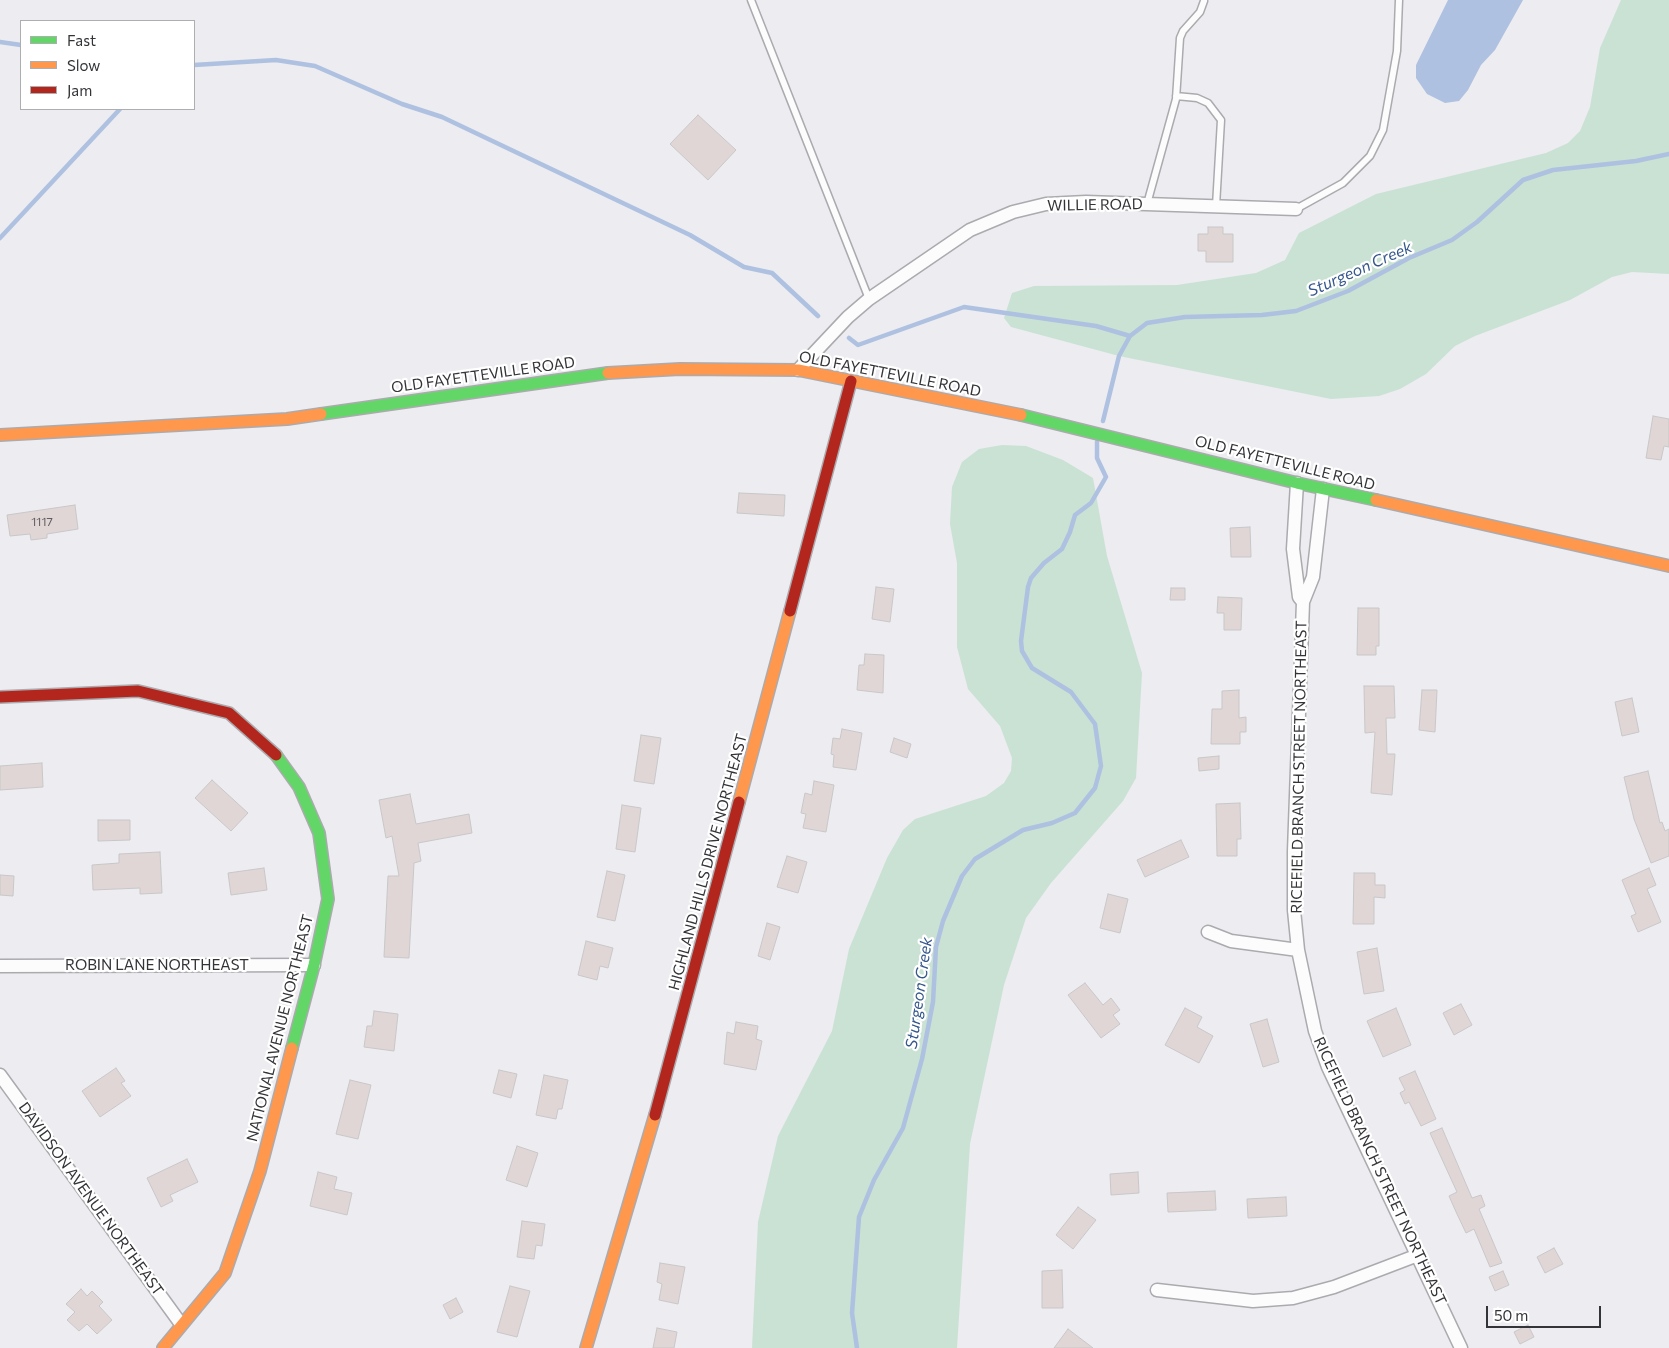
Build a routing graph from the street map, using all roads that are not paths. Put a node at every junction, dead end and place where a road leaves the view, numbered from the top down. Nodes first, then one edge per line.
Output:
1 (751, 0) edge
2 (1399, 0) edge
3 (1204, 2) dead end
4 (1176, 96) junction
5 (1147, 204) junction
6 (1216, 206) junction
7 (1296, 209) joint
8 (869, 299) junction
9 (798, 370) junction
10 (851, 381) junction
11 (0, 435) edge
12 (1297, 484) junction
13 (1323, 489) junction
14 (1669, 566) edge
15 (1302, 602) junction
16 (0, 697) edge
17 (1208, 932) dead end
18 (1298, 950) junction
19 (314, 965) junction
20 (0, 966) edge
21 (0, 1074) edge
22 (1418, 1255) junction
23 (1157, 1290) dead end
24 (181, 1324) junction
25 (163, 1348) edge
26 (586, 1348) edge
27 (1462, 1348) edge

1 - 8 lane
2 - 7 lane
3 - 4 lane
4 - 5 lane
4 - 6 lane
5 - 6 street, WILLIE ROAD
5 - 8 street, WILLIE ROAD
6 - 7 street, WILLIE ROAD
8 - 9 street, WILLIE ROAD
9 - 10 street, OLD FAYETTEVILLE ROAD
9 - 11 street, OLD FAYETTEVILLE ROAD
10 - 12 street, OLD FAYETTEVILLE ROAD
10 - 26 street, HIGHLAND HILLS DRIVE NORTHEAST
12 - 13 street, OLD FAYETTEVILLE ROAD
12 - 15 street, RICEFIELD BRANCH STREET NORTHEAST
13 - 14 street, OLD FAYETTEVILLE ROAD
13 - 15 street, RICEFIELD BRANCH STREET NORTHEAST
15 - 18 street, RICEFIELD BRANCH STREET NORTHEAST
16 - 19 street, NATIONAL AVENUE NORTHEAST
17 - 18 street
18 - 22 street, RICEFIELD BRANCH STREET NORTHEAST
19 - 20 street, ROBIN LANE NORTHEAST
19 - 24 street, NATIONAL AVENUE NORTHEAST
21 - 24 street, DAVIDSON AVENUE NORTHEAST
22 - 23 street
22 - 27 street, RICEFIELD BRANCH STREET NORTHEAST
24 - 25 street, NATIONAL AVENUE NORTHEAST

